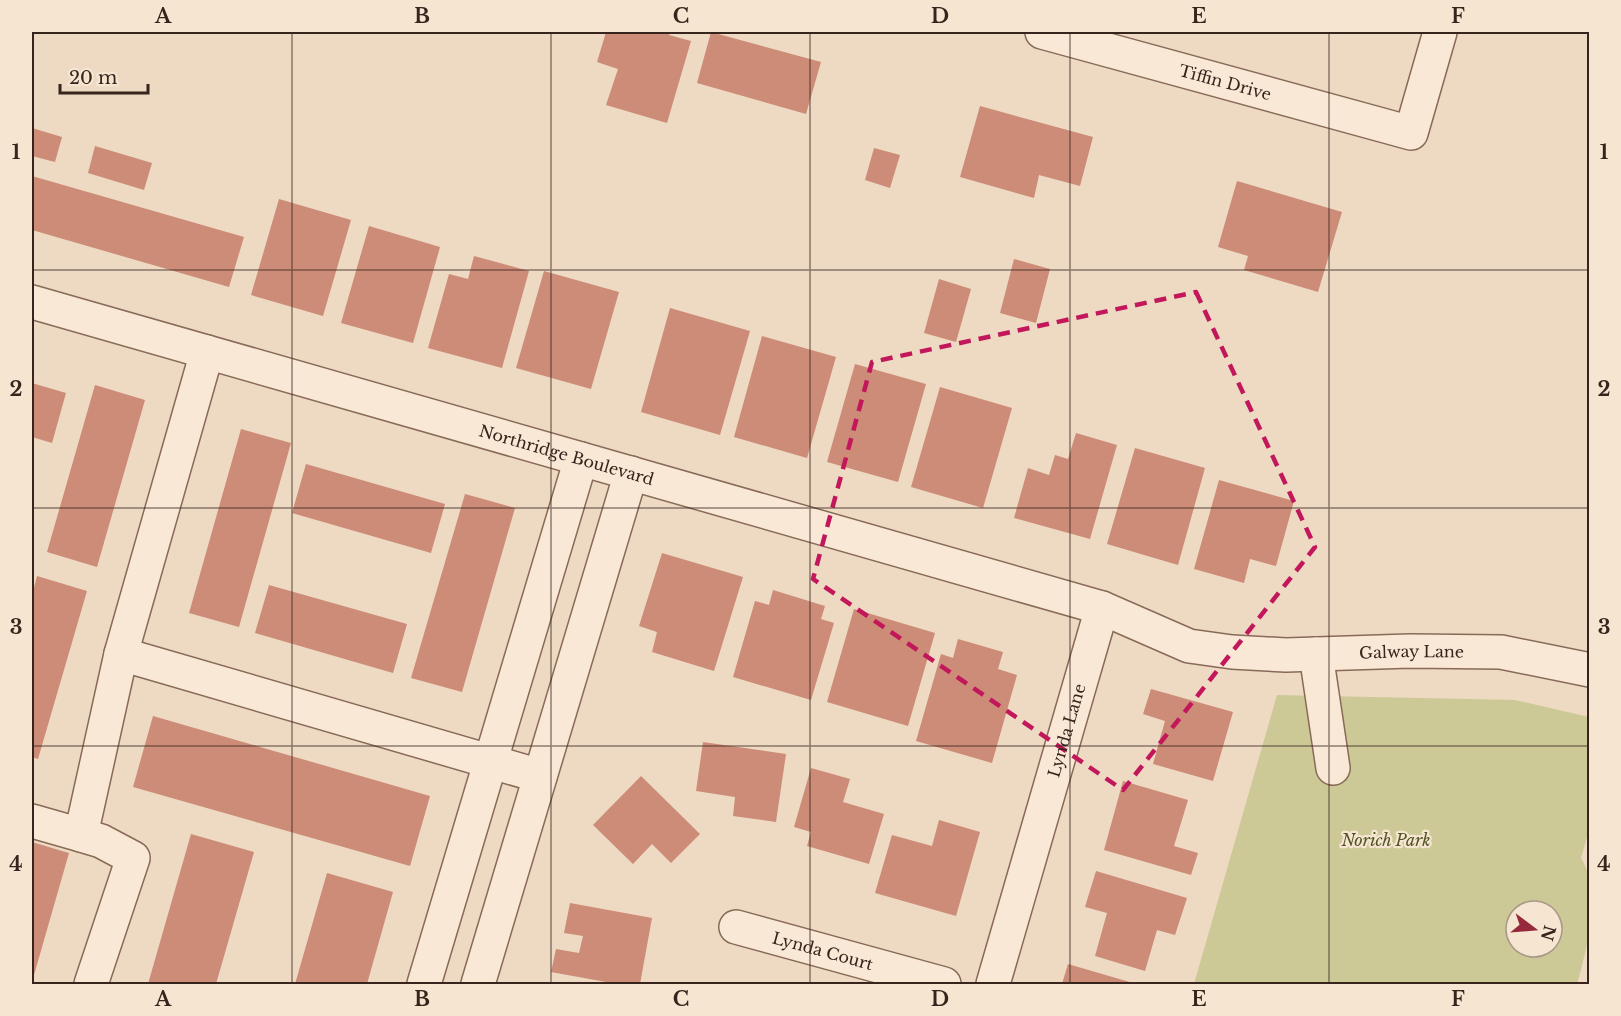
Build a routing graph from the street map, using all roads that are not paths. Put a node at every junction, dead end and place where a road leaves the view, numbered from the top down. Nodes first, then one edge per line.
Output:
1 (1042, 32) edge
2 (1440, 32) edge
3 (32, 302) edge
4 (207, 352) junction
5 (580, 459) junction
6 (631, 473) junction
7 (1102, 608) junction
8 (120, 654) junction
9 (1316, 654) junction
10 (1590, 670) edge
11 (491, 761) junction
12 (1333, 768) dead end
13 (540, 776) junction
14 (32, 821) edge
15 (81, 835) junction
16 (736, 927) dead end
17 (92, 984) edge
18 (424, 984) edge
19 (477, 984) edge
20 (944, 984) edge
21 (993, 984) edge

1 - 2 street, Tiffin Drive
3 - 4 street, Northridge Boulevard
4 - 5 street, Northridge Boulevard
4 - 8 street
5 - 6 street, Northridge Boulevard
5 - 11 street
6 - 7 street, Northridge Boulevard
6 - 13 street
7 - 9 street, Galway Lane
7 - 21 street, Lynda Lane
8 - 11 street
8 - 15 street
9 - 10 street, Galway Lane
9 - 12 street
11 - 13 street
11 - 18 street
13 - 19 street
14 - 15 street
15 - 17 street
16 - 20 street, Lynda Court

